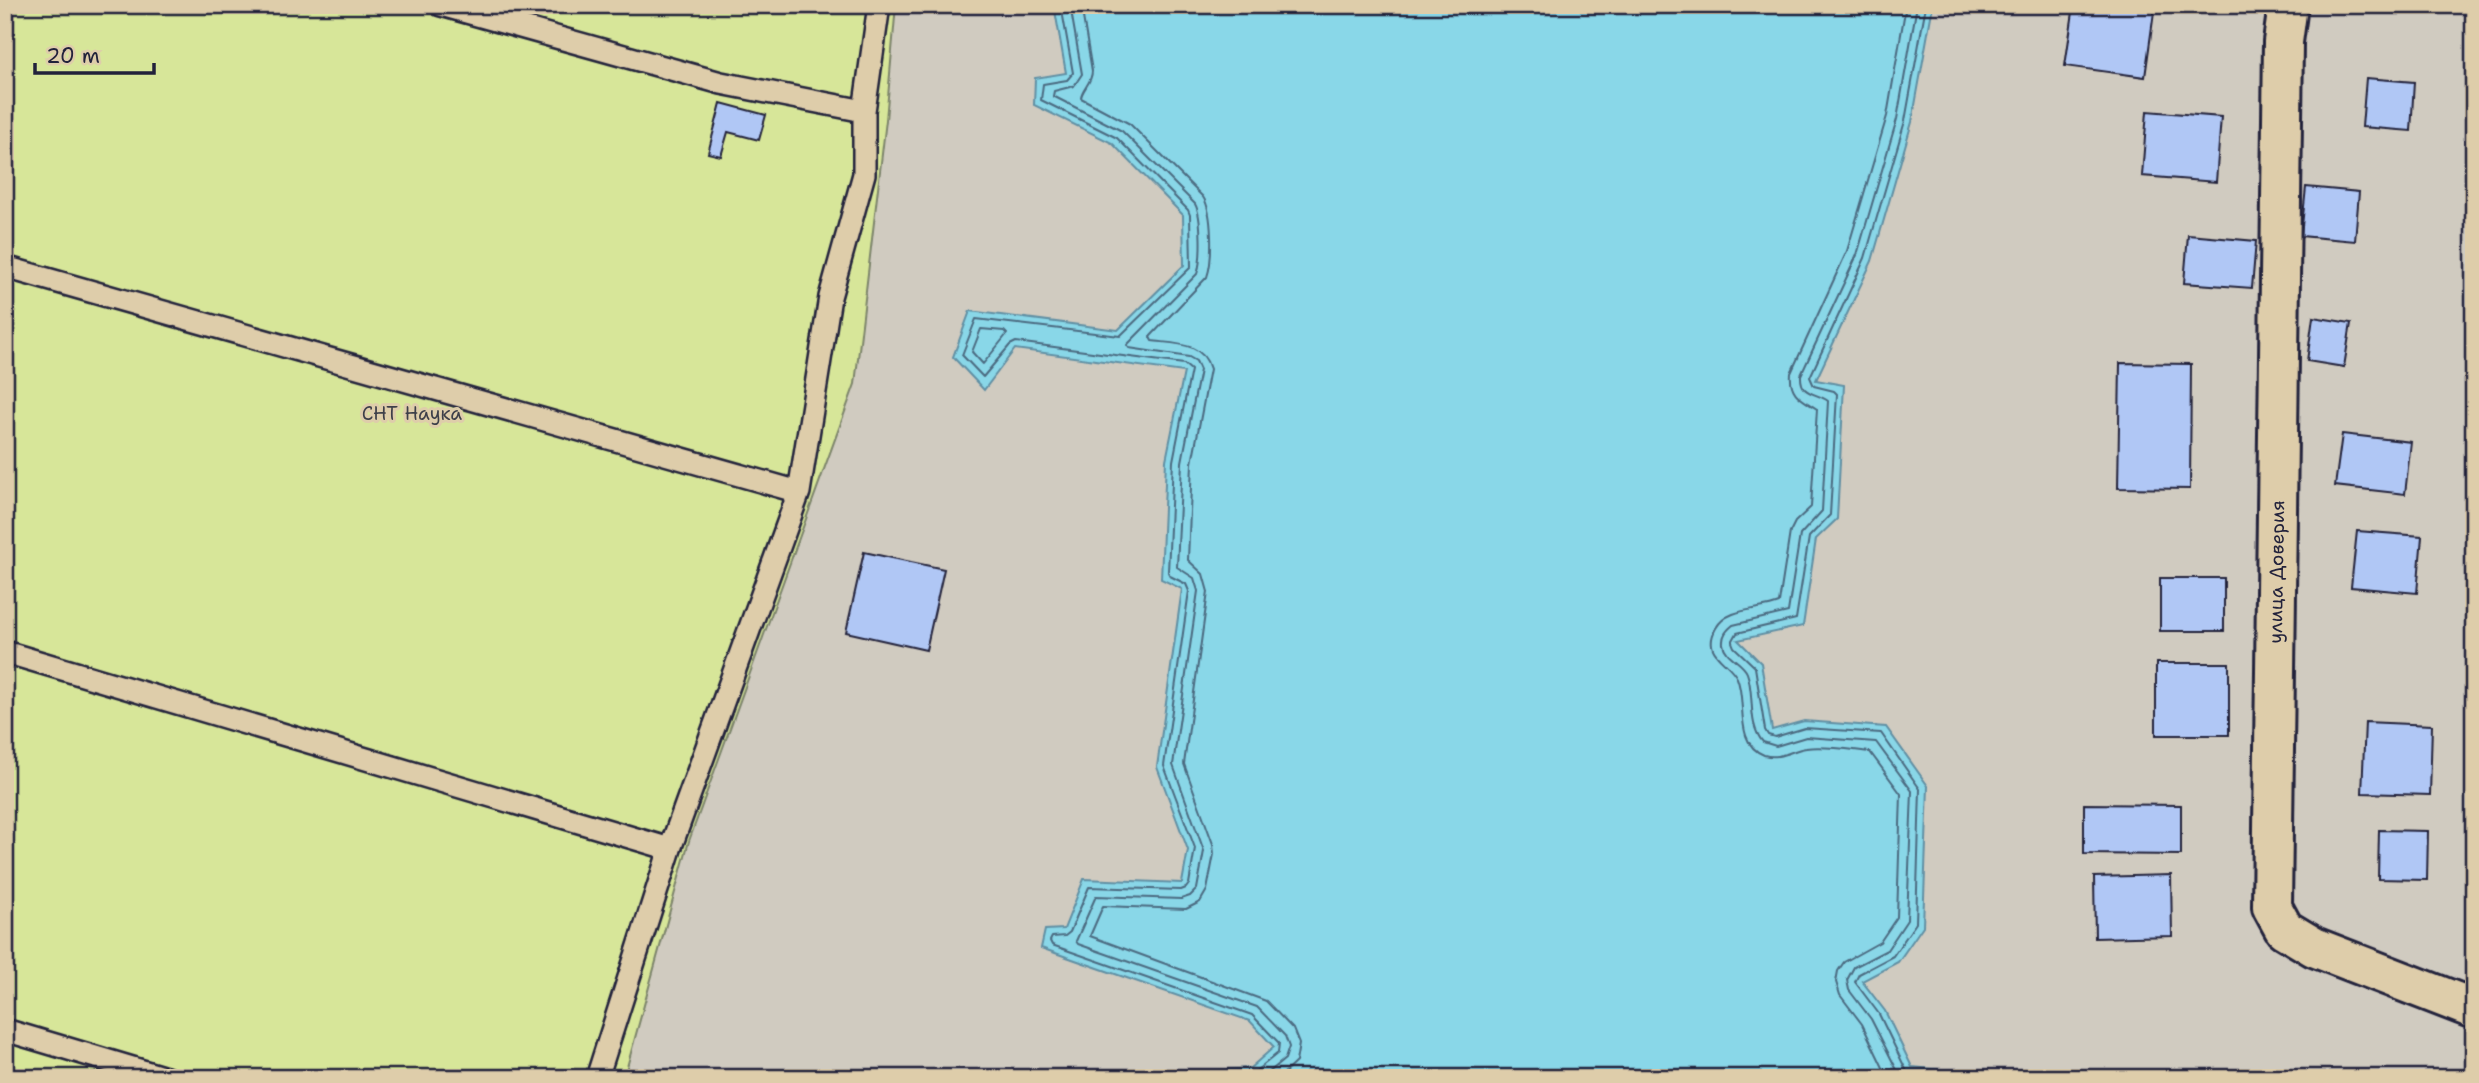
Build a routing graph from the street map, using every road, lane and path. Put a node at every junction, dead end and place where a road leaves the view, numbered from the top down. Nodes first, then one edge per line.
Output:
1 (441, 5) edge
2 (879, 5) edge
3 (2288, 5) edge
4 (864, 111) junction
5 (5, 267) edge
6 (799, 492) junction
7 (5, 652) edge
8 (670, 849) junction
9 (2474, 1009) edge
10 (5, 1030) edge
11 (166, 1078) edge
12 (597, 1078) edge

1 - 4 lane
2 - 4 lane
3 - 9 street, улица Доверия
4 - 6 lane
5 - 6 lane
6 - 8 lane
7 - 8 lane
8 - 12 lane
10 - 11 lane

